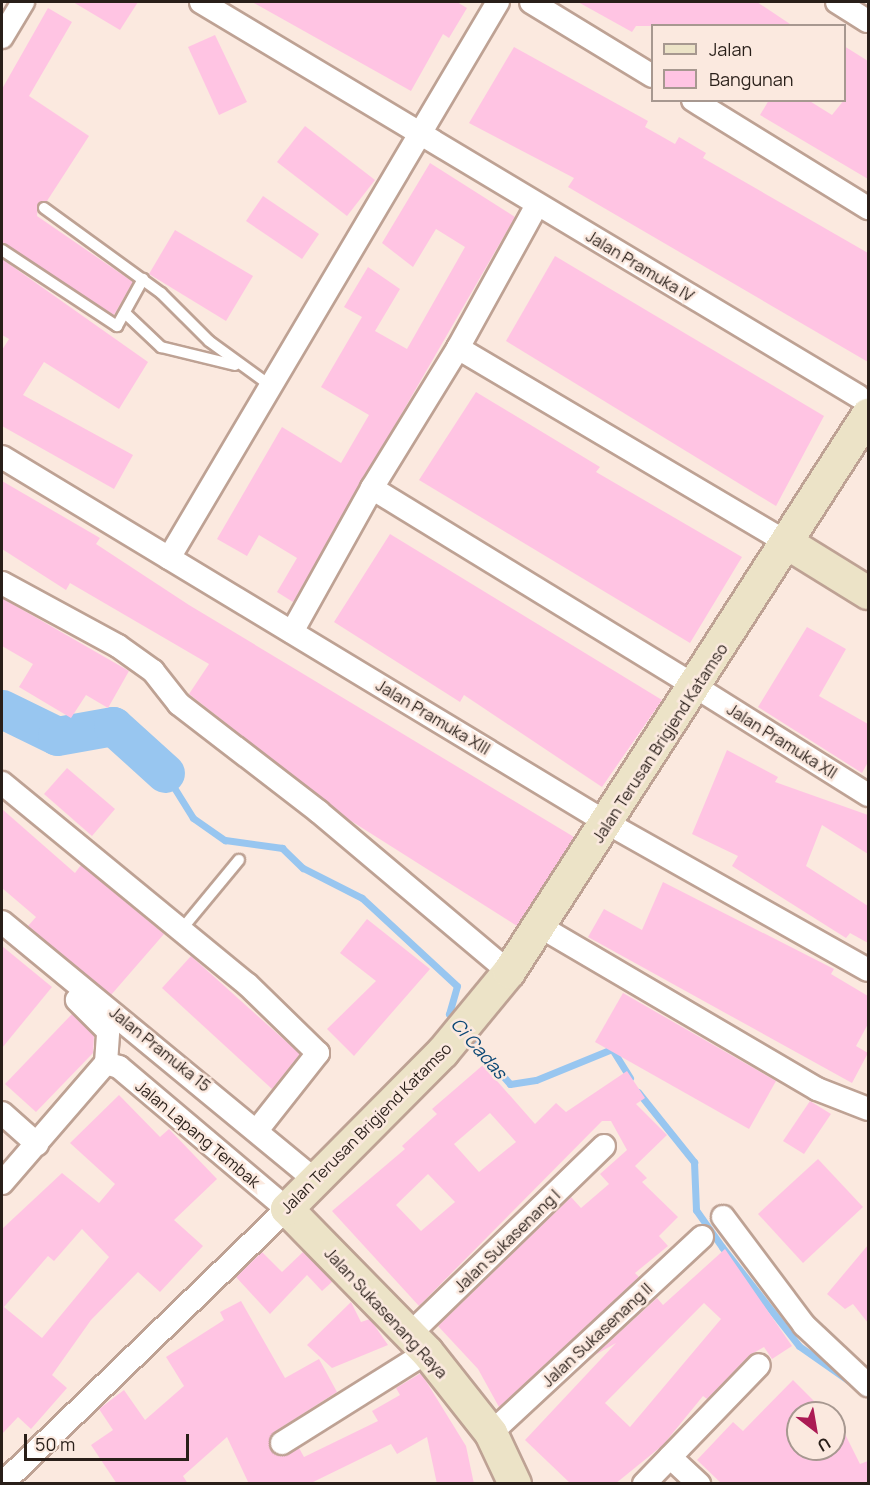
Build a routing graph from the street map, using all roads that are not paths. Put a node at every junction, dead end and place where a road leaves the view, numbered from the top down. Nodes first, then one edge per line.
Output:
1 (23, 2) edge
2 (201, 2) edge
3 (498, 2) edge
4 (531, 2) edge
5 (837, 2) edge
6 (868, 21) edge
7 (2, 37) edge
8 (651, 75) edge
9 (696, 102) edge
10 (422, 137) junction
11 (537, 205) junction
12 (44, 208) dead end
13 (868, 208) edge
14 (2, 250) edge
15 (143, 279) junction
16 (125, 313) junction
17 (458, 348) junction
18 (238, 366) junction
19 (272, 387) junction
20 (863, 405) edge
21 (2, 456) edge
22 (372, 488) junction
23 (789, 544) junction
24 (169, 558) junction
25 (2, 583) edge
26 (868, 593) edge
27 (292, 632) junction
28 (693, 685) junction
29 (2, 783) edge
30 (868, 795) edge
31 (609, 824) junction
32 (238, 860) dead end
33 (2, 922) edge
34 (541, 927) junction
35 (181, 930) junction
36 (2, 937) edge
37 (868, 970) edge
38 (509, 972) junction
39 (106, 1063) junction
40 (868, 1109) edge
41 (2, 1113) edge
42 (258, 1129) junction
43 (37, 1144) junction
44 (604, 1146) dead end
45 (314, 1179) junction
46 (2, 1183) edge
47 (287, 1209) junction
48 (723, 1217) dead end
49 (702, 1237) dead end
50 (419, 1343) junction
51 (759, 1365) dead end
52 (868, 1385) edge
53 (491, 1433) junction
54 (282, 1443) dead end
55 (670, 1456) junction
56 (2, 1482) edge
57 (515, 1484) edge
58 (644, 1484) edge
59 (699, 1484) edge

1 - 7 street
2 - 10 street, Jalan Pramuka IV
3 - 10 street
4 - 8 street
5 - 6 street
9 - 13 street
10 - 11 street, Jalan Pramuka IV
10 - 19 street
11 - 17 street
11 - 20 street, Jalan Pramuka IV
12 - 15 lane
14 - 16 lane
15 - 16 lane
15 - 18 lane
16 - 18 lane
17 - 22 street
17 - 23 street
18 - 19 lane
19 - 24 street
20 - 23 street, Jalan Terusan Brigjend Katamso
21 - 24 street, Jalan Pramuka XIII
22 - 27 street
22 - 28 street, Jalan Pramuka XII
23 - 26 street
23 - 28 street, Jalan Terusan Brigjend Katamso
24 - 27 street, Jalan Pramuka XIII
25 - 38 street
27 - 31 street, Jalan Pramuka XIII
28 - 30 street, Jalan Pramuka XII
28 - 31 street, Jalan Terusan Brigjend Katamso
29 - 35 street
31 - 34 street, Jalan Terusan Brigjend Katamso
31 - 37 street, Jalan Pramuka XIII
32 - 35 lane
33 - 42 street, Jalan Pramuka 15
34 - 38 street, Jalan Terusan Brigjend Katamso
34 - 40 street
35 - 42 street
36 - 39 street
38 - 45 street, Jalan Terusan Brigjend Katamso
39 - 43 street
39 - 47 street, Jalan Lapang Tembak
41 - 43 street
42 - 45 street, Jalan Pramuka 15
43 - 46 street
44 - 50 street, Jalan Sukasenang I
45 - 47 street, Jalan Terusan Brigjend Katamso
47 - 50 street, Jalan Sukasenang Raya
47 - 56 street, Jalan Terusan Brigjend Katamso
48 - 52 street
49 - 53 street, Jalan Sukasenang II
50 - 53 street, Jalan Sukasenang Raya
50 - 54 street, Jalan Sukasenang I
51 - 55 street
53 - 57 street, Jalan Sukasenang Raya
55 - 58 street
55 - 59 street

